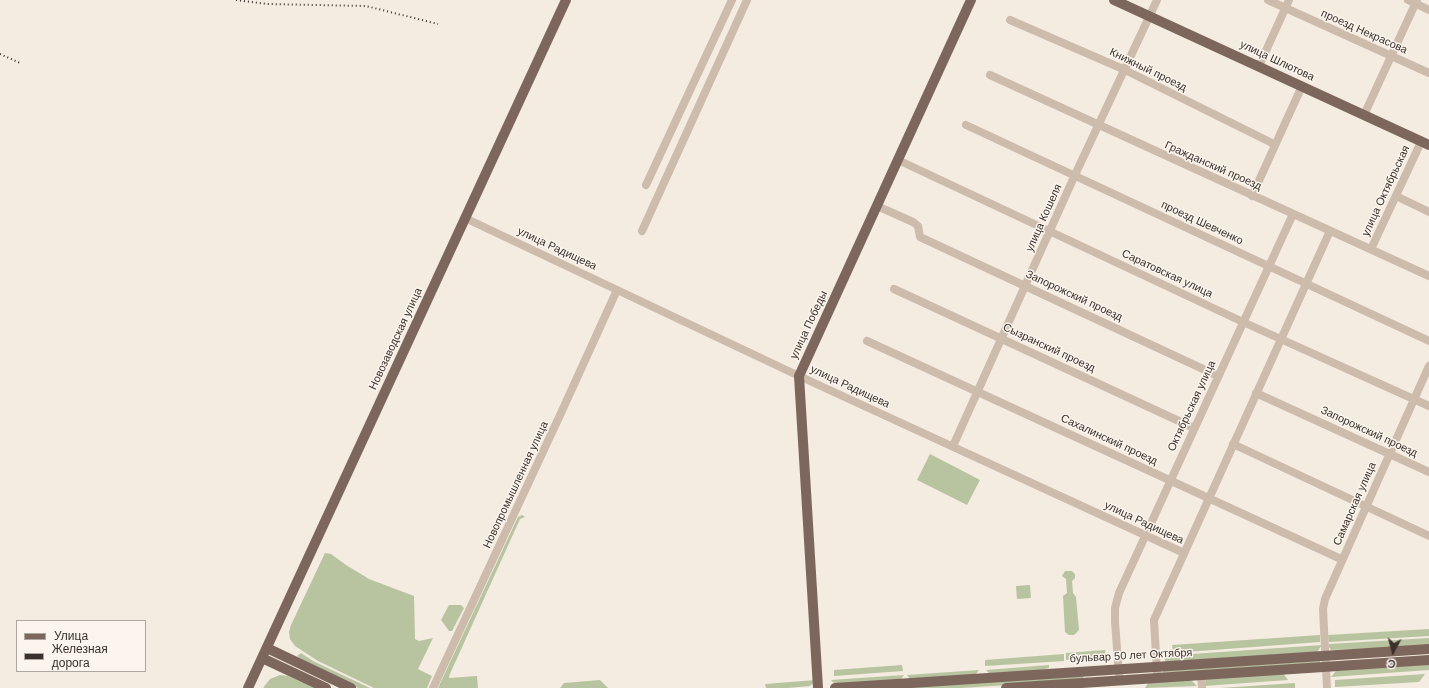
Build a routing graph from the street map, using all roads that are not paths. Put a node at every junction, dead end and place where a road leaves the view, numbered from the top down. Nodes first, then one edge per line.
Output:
1 (566, 0) edge
2 (732, 0) edge
3 (747, 0) edge
4 (971, 0) edge
5 (1114, 0) edge
6 (1157, 0) edge
7 (1268, 0) edge
8 (1289, 0) edge
9 (1414, 1) edge
10 (1285, 8) junction
11 (1429, 10) edge
12 (1149, 16) junction
13 (1010, 20) dead end
14 (1391, 56) junction
15 (1259, 66) junction
16 (1123, 69) junction
17 (1429, 74) edge
18 (990, 75) dead end
19 (1302, 86) junction
20 (1364, 115) junction
21 (966, 126) dead end
22 (1098, 126) junction
23 (1425, 143) edge
24 (1274, 144) junction
25 (898, 160) junction
26 (1074, 177) junction
27 (646, 185) dead end
28 (1252, 196) junction
29 (1396, 196) junction
30 (877, 206) junction
31 (1429, 212) edge
32 (1293, 214) junction
33 (465, 218) junction
34 (642, 231) dead end
35 (1050, 231) junction
36 (1330, 231) junction
37 (1371, 249) junction
38 (1269, 266) junction
39 (1429, 276) edge
40 (1307, 283) junction
41 (1025, 286) junction
42 (894, 289) dead end
43 (617, 290) junction
44 (1243, 322) junction
45 (1002, 339) junction
46 (1281, 340) junction
47 (867, 341) dead end
48 (1429, 341) edge
49 (1429, 366) edge
50 (798, 376) junction
51 (1218, 376) junction
52 (978, 392) junction
53 (1256, 393) junction
54 (1414, 400) junction
55 (1429, 406) edge
56 (1194, 428) junction
57 (1233, 444) junction
58 (953, 446) junction
59 (1389, 454) junction
60 (1429, 472) edge
61 (1171, 480) junction
62 (1209, 498) junction
63 (1366, 507) junction
64 (1145, 535) junction
65 (1429, 536) edge
66 (1184, 553) junction
67 (1341, 560) junction
68 (267, 648) junction
69 (1429, 649) edge
70 (262, 658) junction
71 (1429, 660) edge
72 (1326, 661) junction
73 (297, 662) junction
74 (1156, 667) junction
75 (1119, 669) junction
76 (292, 672) junction
77 (1201, 675) junction
78 (1157, 678) junction
79 (1120, 680) junction
80 (1076, 686) edge
81 (248, 688) edge
82 (326, 688) edge
83 (351, 688) edge
84 (433, 688) edge
85 (818, 688) edge
86 (835, 688) edge
87 (1006, 688) edge
88 (1202, 688) edge
89 (1327, 688) edge

1 - 33 main road, Новозаводская улица
2 - 27 street
3 - 34 street
4 - 25 main road, улица Победы
5 - 12 main road, улица Шлютова
6 - 12 street, улица Кошеля
7 - 10 street, проезд Некрасова
8 - 10 street
9 - 11 street
9 - 14 street
10 - 14 street, проезд Некрасова
10 - 15 street
12 - 15 main road, улица Шлютова
12 - 16 street, улица Кошеля
13 - 16 street, Книжный проезд
14 - 17 street, проезд Некрасова
14 - 20 street
15 - 19 main road, улица Шлютова
16 - 22 street, улица Кошеля
16 - 24 street, Книжный проезд
18 - 22 street, Гражданский проезд
19 - 20 main road, улица Шлютова
19 - 24 street
20 - 23 main road, улица Шлютова
21 - 26 street, проезд Шевченко
22 - 26 street, улица Кошеля
22 - 28 street, Гражданский проезд
23 - 29 street, улица Октябрьская
24 - 28 street
25 - 30 main road, улица Победы
25 - 35 street, Саратовская улица
26 - 35 street, улица Кошеля
26 - 38 street, проезд Шевченко
28 - 32 street, Гражданский проезд
29 - 31 street
29 - 37 street, улица Октябрьская
30 - 41 street, Запорожский проезд
30 - 50 main road, улица Победы
32 - 36 street, Гражданский проезд
32 - 38 street, Октябрьская улица
33 - 43 street, улица Радищева
33 - 68 main road, Новозаводская улица
35 - 41 street, улица Кошеля
35 - 44 street, Саратовская улица
36 - 37 street, Гражданский проезд
36 - 40 street
37 - 39 street, Гражданский проезд
38 - 40 street, проезд Шевченко
38 - 44 street, Октябрьская улица
40 - 46 street
40 - 48 street, проезд Шевченко
41 - 45 street, улица Кошеля
41 - 51 street, Запорожский проезд
42 - 45 street, Сызранский проезд
43 - 50 street, улица Радищева
43 - 84 street, Новопромышленная улица
44 - 46 street, Саратовская улица
44 - 51 street, Октябрьская улица
45 - 52 street, улица Кошеля
45 - 56 street, Сызранский проезд
46 - 53 street
46 - 54 street, Саратовская улица
47 - 52 street, Сахалинский проезд
49 - 54 street, Самарская улица
50 - 58 street, улица Радищева
50 - 85 main road, улица Победы
51 - 56 street, Октябрьская улица
52 - 58 street, улица Кошеля
52 - 61 street, Сахалинский проезд
53 - 57 street
53 - 59 street, Запорожский проезд
54 - 55 street, Саратовская улица
54 - 59 street, Самарская улица
56 - 61 street, Октябрьская улица
57 - 62 street
57 - 63 street
58 - 64 street, улица Радищева
59 - 60 street, Запорожский проезд
59 - 63 street, Самарская улица
61 - 62 street, Сахалинский проезд
61 - 64 street, Октябрьская улица
62 - 66 street
62 - 67 street, Сахалинский проезд
63 - 65 street
63 - 67 street, Самарская улица
64 - 66 street, улица Радищева
64 - 75 street, Октябрьская улица
66 - 74 street
67 - 72 street, Самарская улица
68 - 70 main road, Новозаводская улица
68 - 73 main road
69 - 72 main road, бульвар 50 лет Октября
70 - 76 main road
70 - 81 main road, Новозаводская улица
71 - 72 main road, бульвар 50 лет Октября
72 - 74 main road, бульвар 50 лет Октября
72 - 77 main road, бульвар 50 лет Октября
72 - 89 street, Самарская улица
73 - 76 main road
73 - 83 main road
74 - 75 main road, бульвар 50 лет Октября
74 - 78 street
75 - 79 street, Октябрьская улица
75 - 86 main road, бульвар 50 лет Октября
76 - 82 main road
77 - 78 main road, бульвар 50 лет Октября
77 - 88 street
78 - 79 main road, бульвар 50 лет Октября
79 - 80 main road, бульвар 50 лет Октября
80 - 87 main road, бульвар 50 лет Октября

